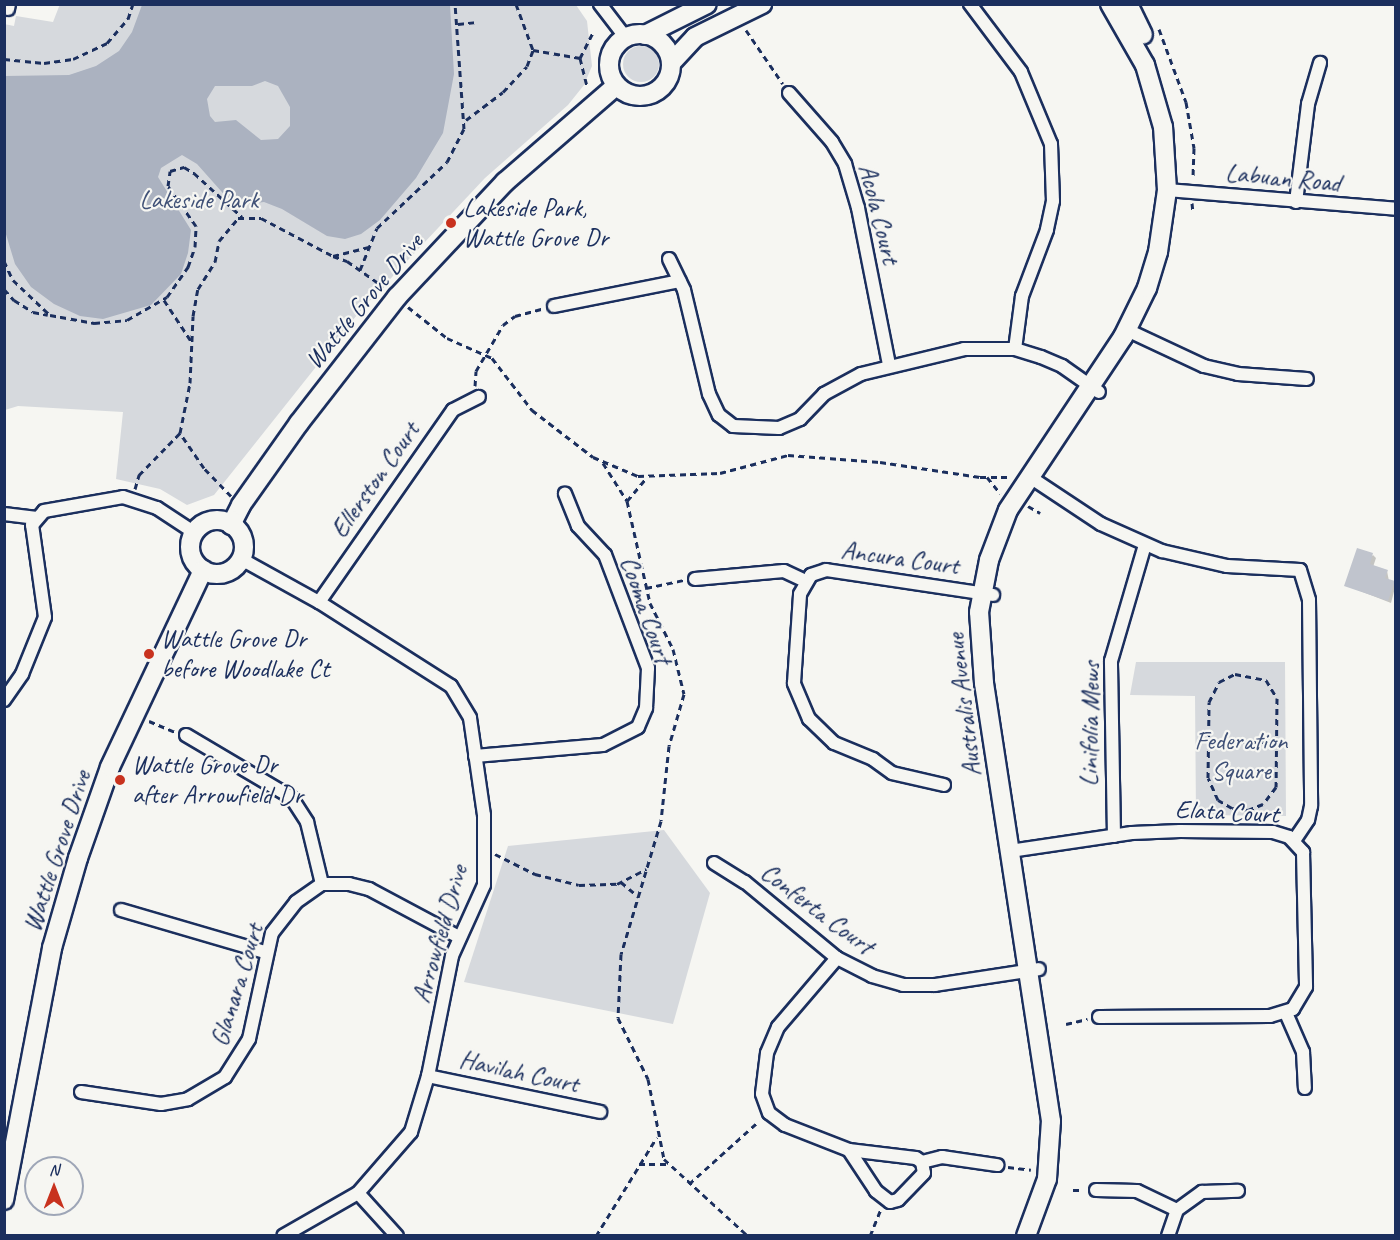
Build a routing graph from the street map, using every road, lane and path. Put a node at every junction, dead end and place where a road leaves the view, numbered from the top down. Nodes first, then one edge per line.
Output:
1 (133, 4) edge
2 (455, 4) edge
3 (516, 4) edge
4 (600, 4) edge
5 (707, 4) edge
6 (762, 4) edge
7 (970, 4) edge
8 (1119, 6) edge
9 (1153, 20) dead end
10 (476, 22) dead end
11 (458, 24) junction
12 (746, 30) dead end
13 (593, 33) dead end
14 (645, 35) junction
15 (626, 38) junction
16 (533, 50) junction
17 (580, 58) junction
18 (4, 59) edge
19 (671, 63) junction
20 (1320, 63) dead end
21 (587, 86) dead end
22 (616, 86) junction
23 (789, 93) joint
24 (465, 120) junction
25 (1179, 191) junction
26 (1296, 202) junction
27 (1395, 210) edge
28 (1193, 213) dead end
29 (243, 218) junction
30 (369, 247) junction
31 (333, 256) junction
32 (669, 259) dead end
33 (4, 261) edge
34 (360, 270) junction
35 (680, 281) junction
36 (385, 288) dead end
37 (4, 289) edge
38 (164, 300) junction
39 (554, 306) joint
40 (409, 308) dead end
41 (50, 315) junction
42 (1132, 333) junction
43 (192, 342) junction
44 (1015, 349) junction
45 (485, 354) junction
46 (889, 364) junction
47 (1307, 379) dead end
48 (1095, 389) junction
49 (479, 397) joint
50 (180, 433) junction
51 (603, 463) junction
52 (1028, 476) junction
53 (647, 477) junction
54 (987, 477) junction
55 (1011, 477) junction
56 (565, 494) dead end
57 (132, 499) junction
58 (627, 501) junction
59 (241, 505) junction
60 (4, 514) edge
61 (35, 519) junction
62 (231, 525) junction
63 (195, 533) junction
64 (1145, 545) junction
65 (241, 559) junction
66 (203, 570) junction
67 (695, 579) joint
68 (805, 581) junction
69 (646, 588) junction
70 (987, 594) junction
71 (319, 602) junction
72 (4, 700) edge
73 (149, 721) dead end
74 (186, 735) joint
75 (1208, 742) junction
76 (1278, 742) junction
77 (475, 756) junction
78 (944, 785) dead end
79 (1113, 836) junction
80 (1294, 841) junction
81 (486, 850) junction
82 (1015, 850) junction
83 (714, 863) dead end
84 (648, 867) junction
85 (621, 882) junction
86 (322, 884) junction
87 (639, 897) junction
88 (121, 910) dead end
89 (459, 937) junction
90 (265, 952) junction
91 (837, 958) junction
92 (1034, 970) junction
93 (1286, 1013) junction
94 (1099, 1017) joint
95 (1066, 1023) dead end
96 (428, 1076) junction
97 (1305, 1088) dead end
98 (81, 1092) dead end
99 (600, 1112) dead end
100 (769, 1113) junction
101 (658, 1136) junction
102 (849, 1150) junction
103 (922, 1162) junction
104 (639, 1164) junction
105 (668, 1164) junction
106 (997, 1165) joint
107 (1031, 1170) dead end
108 (689, 1184) junction
109 (1096, 1190) dead end
110 (1238, 1191) dead end
111 (358, 1193) junction
112 (4, 1200) edge
113 (885, 1200) junction
114 (1177, 1210) junction
115 (283, 1236) edge
116 (398, 1236) edge
117 (596, 1236) edge
118 (748, 1236) edge
119 (870, 1236) edge
120 (1026, 1236) edge
121 (1038, 1236) edge
122 (1168, 1236) edge

1 - 18 path
2 - 11 path
3 - 16 path
4 - 15 street
5 - 14 street
6 - 19 street
7 - 44 street
8 - 25 street, Australis Avenue
9 - 25 path
10 - 11 path
11 - 24 path
12 - 23 path
13 - 17 path
14 - 15 street
14 - 19 street
15 - 22 street
16 - 17 path
16 - 24 path
17 - 21 path
19 - 22 street
20 - 26 street
22 - 59 street, Wattle Grove Drive
23 - 46 street, Acola Court
24 - 30 path
25 - 26 street, Labuan Road
25 - 28 path
25 - 42 street, Australis Avenue
26 - 27 street, Labuan Road
29 - 31 path
29 - 38 path
29 - 43 path
30 - 31 path
30 - 34 path
31 - 34 path
32 - 35 street
33 - 41 path
34 - 36 path
35 - 39 street
35 - 46 street
37 - 41 path
38 - 41 path
38 - 43 path
39 - 45 path
40 - 45 path
42 - 47 street
42 - 48 street, Australis Avenue
43 - 50 path
44 - 46 street
44 - 48 street
45 - 49 path
45 - 51 path
48 - 52 street, Australis Avenue
49 - 71 street, Ellerston Court
50 - 57 path
50 - 59 path
51 - 53 path
51 - 58 path
52 - 55 path
52 - 64 street
52 - 70 street, Australis Avenue
53 - 54 path
53 - 58 path
54 - 55 path
54 - 55 path
56 - 77 street, Cooma Court
57 - 61 street
57 - 63 street
58 - 69 path
59 - 62 street, Wattle Grove Drive
60 - 61 street
61 - 72 street
62 - 63 street
62 - 65 street
63 - 66 street
64 - 79 street, Linifolia Mews
64 - 80 street
65 - 66 street
65 - 71 street, Arrowfield Drive
66 - 112 street, Wattle Grove Drive
67 - 68 street, Ancura Court
67 - 69 path
68 - 70 street, Ancura Court
68 - 78 street, Ancura Court
69 - 84 path
70 - 82 street, Australis Avenue
71 - 77 street, Arrowfield Drive
73 - 74 path
74 - 86 street
75 - 76 path
75 - 76 path
75 - 76 path
77 - 81 street, Arrowfield Drive
79 - 80 street, Elata Court
79 - 82 street, Elata Court
80 - 93 street, Elata Court
81 - 85 path
81 - 89 street, Arrowfield Drive
82 - 92 street, Australis Avenue
83 - 91 street, Conferta Court
84 - 85 path
84 - 87 path
85 - 87 path
86 - 89 street
86 - 90 street, Glanara Court
87 - 101 path
88 - 90 street
89 - 96 street, Arrowfield Drive
90 - 98 street, Glanara Court
91 - 92 street, Conferta Court
91 - 100 street
92 - 120 street, Australis Avenue
92 - 121 street, Australis Avenue
93 - 94 street
93 - 97 street
94 - 95 path
96 - 99 street, Havilah Court
96 - 111 street, Arrowfield Drive
100 - 102 street
100 - 108 path
101 - 104 path
101 - 105 path
102 - 103 street
102 - 113 street
103 - 106 street
103 - 113 street
104 - 105 path
104 - 117 path
105 - 108 path
106 - 107 path
108 - 118 path
109 - 114 street
110 - 114 street
111 - 115 street, Arrowfield Drive
111 - 116 street
113 - 119 path
114 - 122 street

